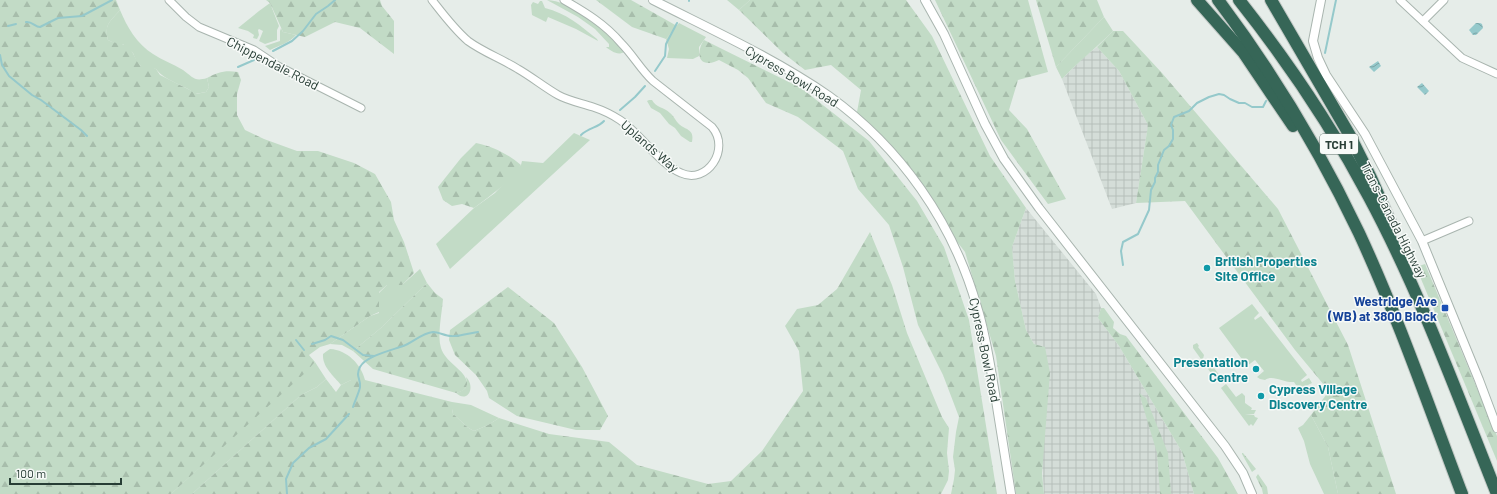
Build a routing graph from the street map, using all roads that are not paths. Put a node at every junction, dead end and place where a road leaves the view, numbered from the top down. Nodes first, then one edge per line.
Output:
1 (169, 0) edge
2 (432, 0) edge
3 (564, 0) edge
4 (653, 0) edge
5 (925, 0) edge
6 (1197, 0) edge
7 (1218, 0) edge
8 (1239, 0) edge
9 (1271, 0) edge
10 (1321, 0) edge
11 (1400, 0) edge
12 (1444, 0) edge
13 (1423, 21) junction
14 (1497, 74) edge
15 (361, 108) dead end
16 (1469, 221) dead end
17 (1359, 233) junction
18 (1422, 241) junction
19 (1419, 300) junction
20 (1497, 428) edge
21 (1011, 494) edge
22 (1252, 494) edge
23 (1462, 494) edge
24 (1497, 494) edge

1 - 15 street, Chippendale Road
2 - 3 street, Uplands Way
4 - 21 street, Cypress Bowl Road
5 - 22 street
6 - 17 highway
7 - 17 highway, TCH 1
8 - 19 highway, Trans-Canada Highway / TCH 1
9 - 19 highway
10 - 18 street
11 - 13 street
12 - 13 street
13 - 14 street
16 - 18 street
17 - 23 highway, TCH 1
18 - 20 street
19 - 24 highway, Trans-Canada Highway / TCH 1

